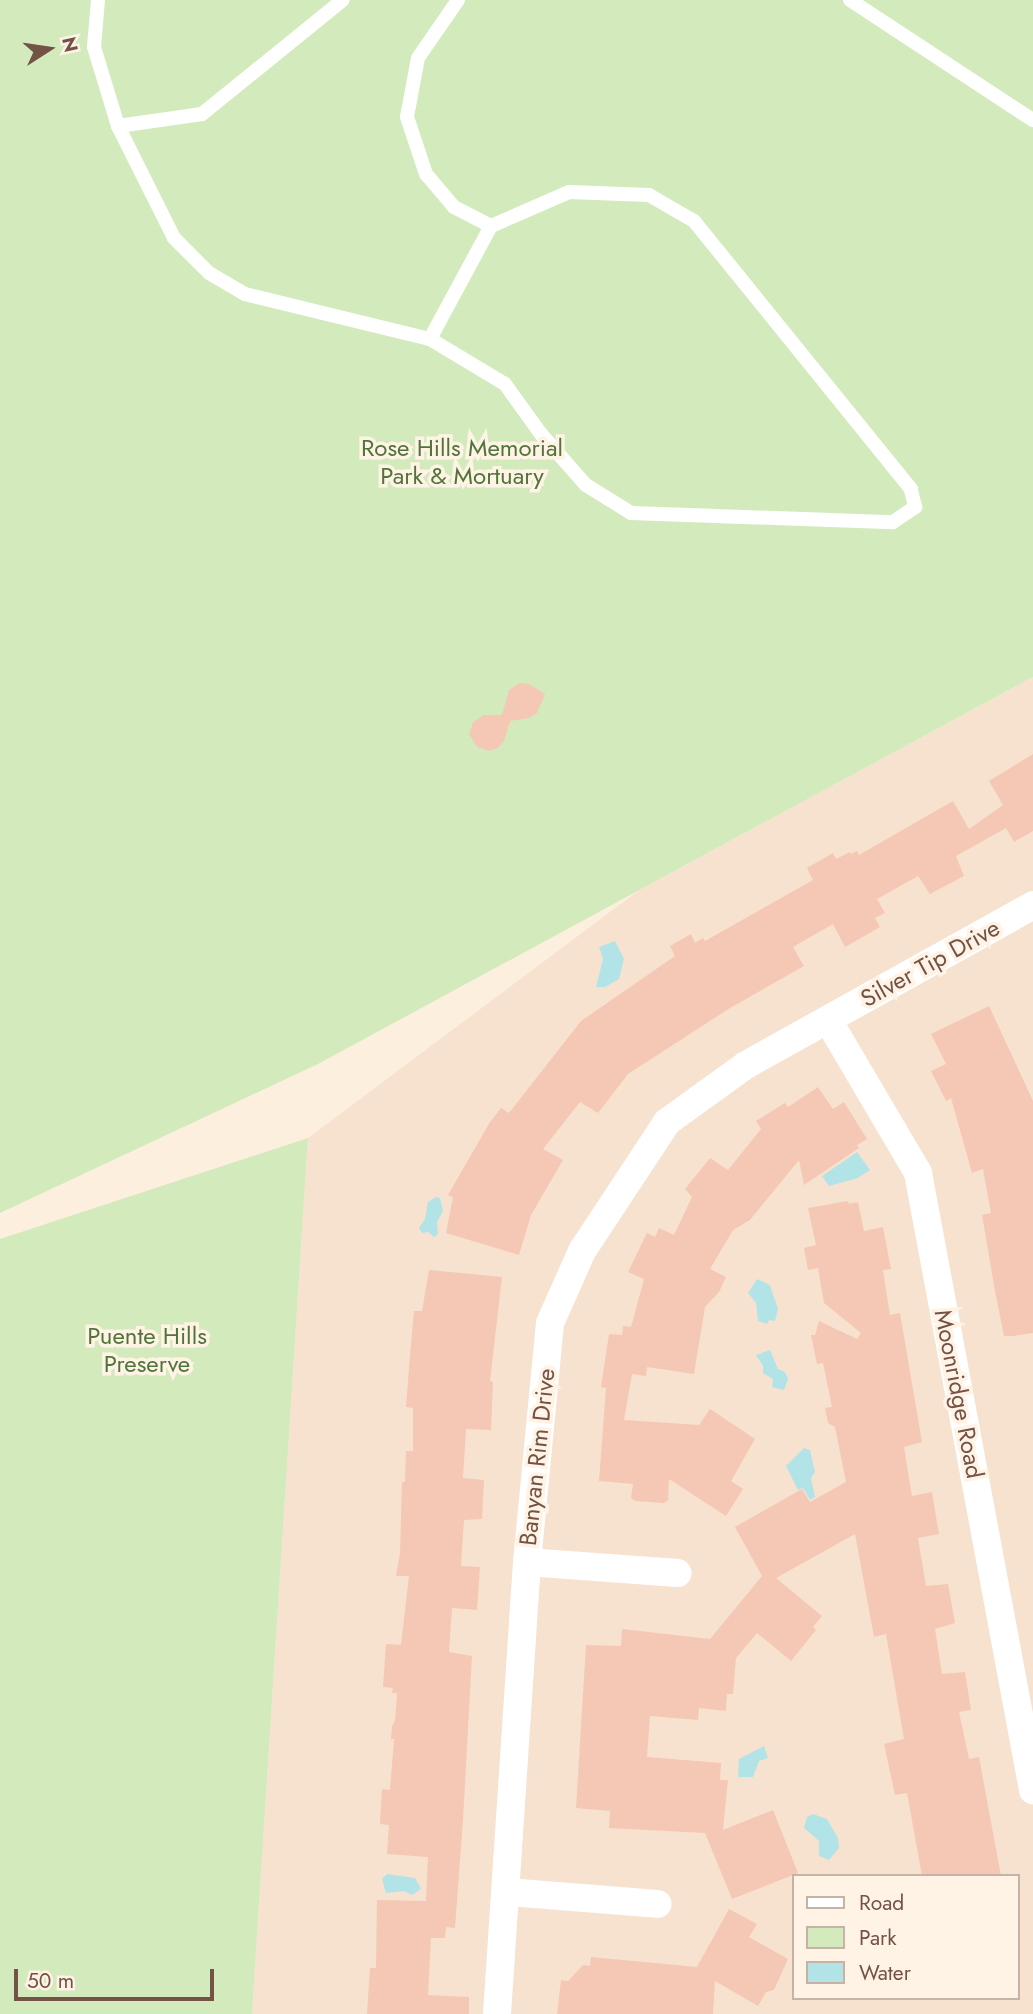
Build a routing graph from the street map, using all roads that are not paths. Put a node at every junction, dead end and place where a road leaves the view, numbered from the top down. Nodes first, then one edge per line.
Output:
1 (98, 0) edge
2 (343, 0) edge
3 (458, 0) edge
4 (850, 0) edge
5 (1033, 120) edge
6 (118, 126) junction
7 (491, 226) junction
8 (430, 339) junction
9 (1033, 905) edge
10 (828, 1020) junction
11 (527, 1562) junction
12 (678, 1573) dead end
13 (1033, 1790) edge
14 (507, 1892) junction
15 (658, 1904) dead end
16 (497, 2014) edge

1 - 6 lane
2 - 6 lane
3 - 7 lane
4 - 5 lane
6 - 8 lane
7 - 8 lane
7 - 8 lane
9 - 10 street, Silver Tip Drive
10 - 11 street, Banyan Rim Drive
10 - 13 street, Moonridge Road
11 - 12 street
11 - 14 street, Banyan Rim Drive
14 - 15 street
14 - 16 street, Banyan Rim Drive

